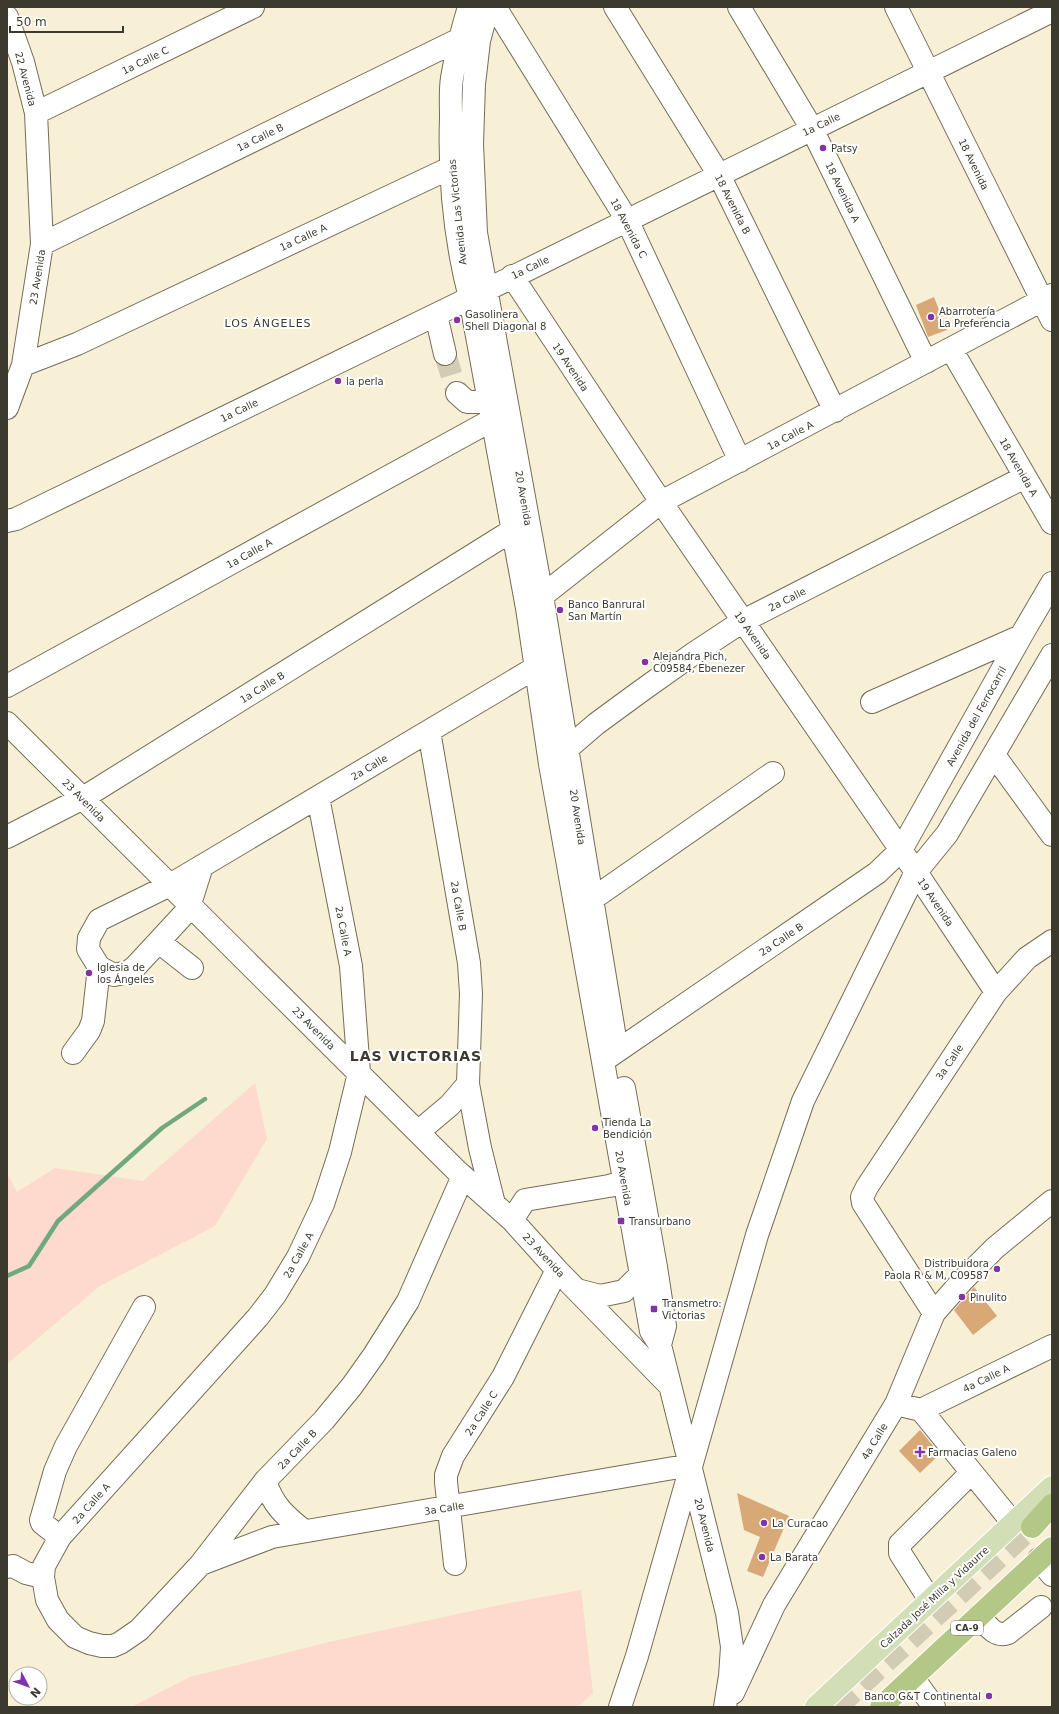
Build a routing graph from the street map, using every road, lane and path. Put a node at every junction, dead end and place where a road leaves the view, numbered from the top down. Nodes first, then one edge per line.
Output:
1 (254, 7) edge
2 (469, 7) edge
3 (488, 7) edge
4 (495, 7) edge
5 (615, 7) edge
6 (739, 7) edge
7 (896, 7) edge
8 (1052, 11) edge
9 (7, 17) edge
10 (469, 40) junction
11 (929, 72) junction
12 (36, 113) junction
13 (812, 129) junction
14 (38, 142) joint
15 (450, 168) junction
16 (719, 175) junction
17 (627, 220) junction
18 (42, 244) junction
19 (512, 276) junction
20 (477, 294) junction
21 (1047, 297) edge
22 (436, 315) junction
23 (1052, 320) edge
24 (951, 349) junction
25 (445, 354) tunnel mouth
26 (926, 362) junction
27 (23, 365) junction
28 (457, 393) tunnel mouth
29 (7, 408) edge
30 (490, 411) junction
31 (835, 411) junction
32 (740, 461) junction
33 (1025, 477) junction
34 (661, 502) junction
35 (7, 521) edge
36 (1052, 523) edge
37 (513, 530) junction
38 (1052, 583) edge
39 (542, 596) junction
40 (743, 621) junction
41 (1020, 636) junction
42 (1052, 655) edge
43 (535, 668) junction
44 (7, 686) edge
45 (872, 702) dead end
46 (7, 723) edge
47 (430, 731) junction
48 (567, 749) junction
49 (994, 755) junction
50 (773, 773) dead end
51 (318, 797) junction
52 (83, 798) junction
53 (1052, 835) edge
54 (7, 837) edge
55 (901, 850) junction
56 (202, 866) junction
57 (916, 872) junction
58 (170, 885) junction
59 (591, 900) junction
60 (190, 904) junction
61 (1052, 941) edge
62 (159, 942) junction
63 (99, 967) junction
64 (192, 968) dead end
65 (996, 992) junction
66 (73, 1053) dead end
67 (610, 1056) junction
68 (359, 1074) junction
69 (468, 1084) junction
70 (418, 1132) junction
71 (463, 1176) junction
72 (624, 1182) junction
73 (1052, 1200) edge
74 (494, 1204) junction
75 (512, 1220) junction
76 (557, 1270) junction
77 (640, 1275) junction
78 (577, 1290) junction
79 (144, 1307) dead end
80 (934, 1313) junction
81 (660, 1345) junction
82 (1052, 1346) edge
83 (670, 1386) junction
84 (896, 1404) junction
85 (921, 1410) junction
86 (691, 1466) junction
87 (971, 1473) junction
88 (265, 1481) junction
89 (1052, 1487) edge
90 (1052, 1505) edge
91 (450, 1508) junction
92 (1022, 1525) junction
93 (304, 1531) junction
94 (60, 1537) junction
95 (1048, 1561) edge
96 (455, 1564) dead end
97 (200, 1565) junction
98 (7, 1567) edge
99 (43, 1577) junction
100 (930, 1600) junction
101 (774, 1606) junction
102 (1041, 1607) dead end
103 (979, 1616) junction
104 (727, 1618) junction
105 (66, 1630) joint
106 (913, 1678) junction
107 (620, 1707) edge
108 (726, 1707) edge
109 (816, 1707) edge
110 (881, 1707) edge
111 (934, 1707) edge

1 - 12 street, 1a Calle C
2 - 10 street, Avenida Las Victorias
3 - 10 street, Avenida Las Victorias
4 - 17 street, 18 Avenida C
5 - 16 street, 18 Avenida B
6 - 13 street, 18 Avenida A
7 - 11 street, 18 Avenida
8 - 11 street, 1a Calle
9 - 12 street, 22 Avenida
10 - 15 street, Avenida Las Victorias
10 - 18 street, 1a Calle B
10 - 20 street, Avenida Las Victorias
11 - 13 street, 1a Calle
11 - 21 street, 18 Avenida
12 - 14 street, 22 Avenida
13 - 16 street, 1a Calle
13 - 26 street, 18 Avenida A
14 - 18 street, 23 Avenida
15 - 20 street, Avenida Las Victorias
15 - 27 street, 1a Calle A
16 - 17 street, 1a Calle
16 - 31 street, 18 Avenida B
17 - 19 street, 1a Calle
17 - 32 street, 18 Avenida C
18 - 27 street, 23 Avenida
19 - 20 street, 1a Calle
19 - 34 street, 19 Avenida
20 - 22 street, 1a Calle
20 - 30 street, 20 Avenida
20 - 39 street, 20 Avenida
21 - 23 street, 18 Avenida
21 - 24 street, 1a Calle A
22 - 25 street
22 - 35 street, 1a Calle
24 - 26 street, 1a Calle A
24 - 33 street, 18 Avenida A
26 - 31 street, 1a Calle A
27 - 29 street, 23 Avenida
28 - 30 street
30 - 37 street, 20 Avenida
30 - 44 street, 1a Calle A
31 - 32 street, 1a Calle A
32 - 34 street, 1a Calle A
33 - 36 street, 18 Avenida A
33 - 40 street, 2a Calle
34 - 39 street, 1a Calle A
34 - 40 street, 19 Avenida
37 - 43 street, 20 Avenida
37 - 52 street, 1a Calle B
38 - 41 street, Avenida del Ferrocarril
39 - 48 street, 20 Avenida
40 - 48 street, 2a Calle
40 - 55 street, 19 Avenida
41 - 45 street
41 - 55 street, Avenida del Ferrocarril
42 - 49 street
43 - 47 street, 2a Calle
43 - 67 street, 20 Avenida
46 - 52 street, 23 Avenida
47 - 51 street, 2a Calle
47 - 69 street, 2a Calle B
48 - 59 street, 20 Avenida
49 - 53 street
49 - 57 street
50 - 59 street
51 - 56 street, 2a Calle
51 - 68 street, 2a Calle A
52 - 54 street, 1a Calle B
52 - 58 street, 23 Avenida
55 - 57 street, 19 Avenida
55 - 67 street, 2a Calle B
56 - 58 street, 2a Calle
56 - 60 street
57 - 65 street, 19 Avenida
57 - 86 street
58 - 60 street, 23 Avenida
58 - 63 street, 2a Calle
59 - 67 street, 20 Avenida
60 - 62 street
60 - 68 street, 23 Avenida
61 - 65 street, 3a Calle
62 - 63 street
62 - 64 street
63 - 66 street
65 - 80 street, 3a Calle
67 - 72 street, 20 Avenida
67 - 81 street, 20 Avenida
68 - 70 street, 23 Avenida
68 - 94 street, 2a Calle A
69 - 70 street
69 - 74 street, 2a Calle B
70 - 71 street, 23 Avenida
71 - 74 street, 23 Avenida
71 - 88 street, 2a Calle B
72 - 75 street
72 - 77 street, 20 Avenida
73 - 80 street, 4a Calle
74 - 75 street, 23 Avenida
75 - 76 street, 23 Avenida
76 - 78 street, 23 Avenida
76 - 91 street, 2a Calle C
77 - 78 street
77 - 81 street, 20 Avenida
78 - 83 street, 23 Avenida
79 - 94 street
80 - 84 street, 4a Calle
81 - 83 street, 20 Avenida
82 - 85 street, 4a Calle A
83 - 86 street, 20 Avenida
84 - 85 street
84 - 101 street, 4a Calle
85 - 87 street
86 - 91 street, 3a Calle
86 - 104 street, 20 Avenida
86 - 107 street
87 - 92 street
87 - 100 street
88 - 93 street
88 - 97 street, 2a Calle B
89 - 92 main road, Calzada José Milla y Vidaurre
90 - 92 highway, Calzada José Milla y Vidaurre
91 - 93 street, 3a Calle
91 - 96 street, 2a Calle C
92 - 100 main road, Calzada José Milla y Vidaurre
93 - 97 street, 3a Calle
94 - 99 street, 2a Calle A
95 - 103 highway, CA-9
97 - 105 street, 2a Calle B
98 - 99 street
99 - 105 street, 2a Calle A
100 - 109 main road, Calzada José Milla y Vidaurre
101 - 104 street
101 - 108 street, 4a Calle
102 - 103 street
103 - 106 highway, CA-9
104 - 108 street, 20 Avenida
106 - 110 highway, CA-9
106 - 111 street

